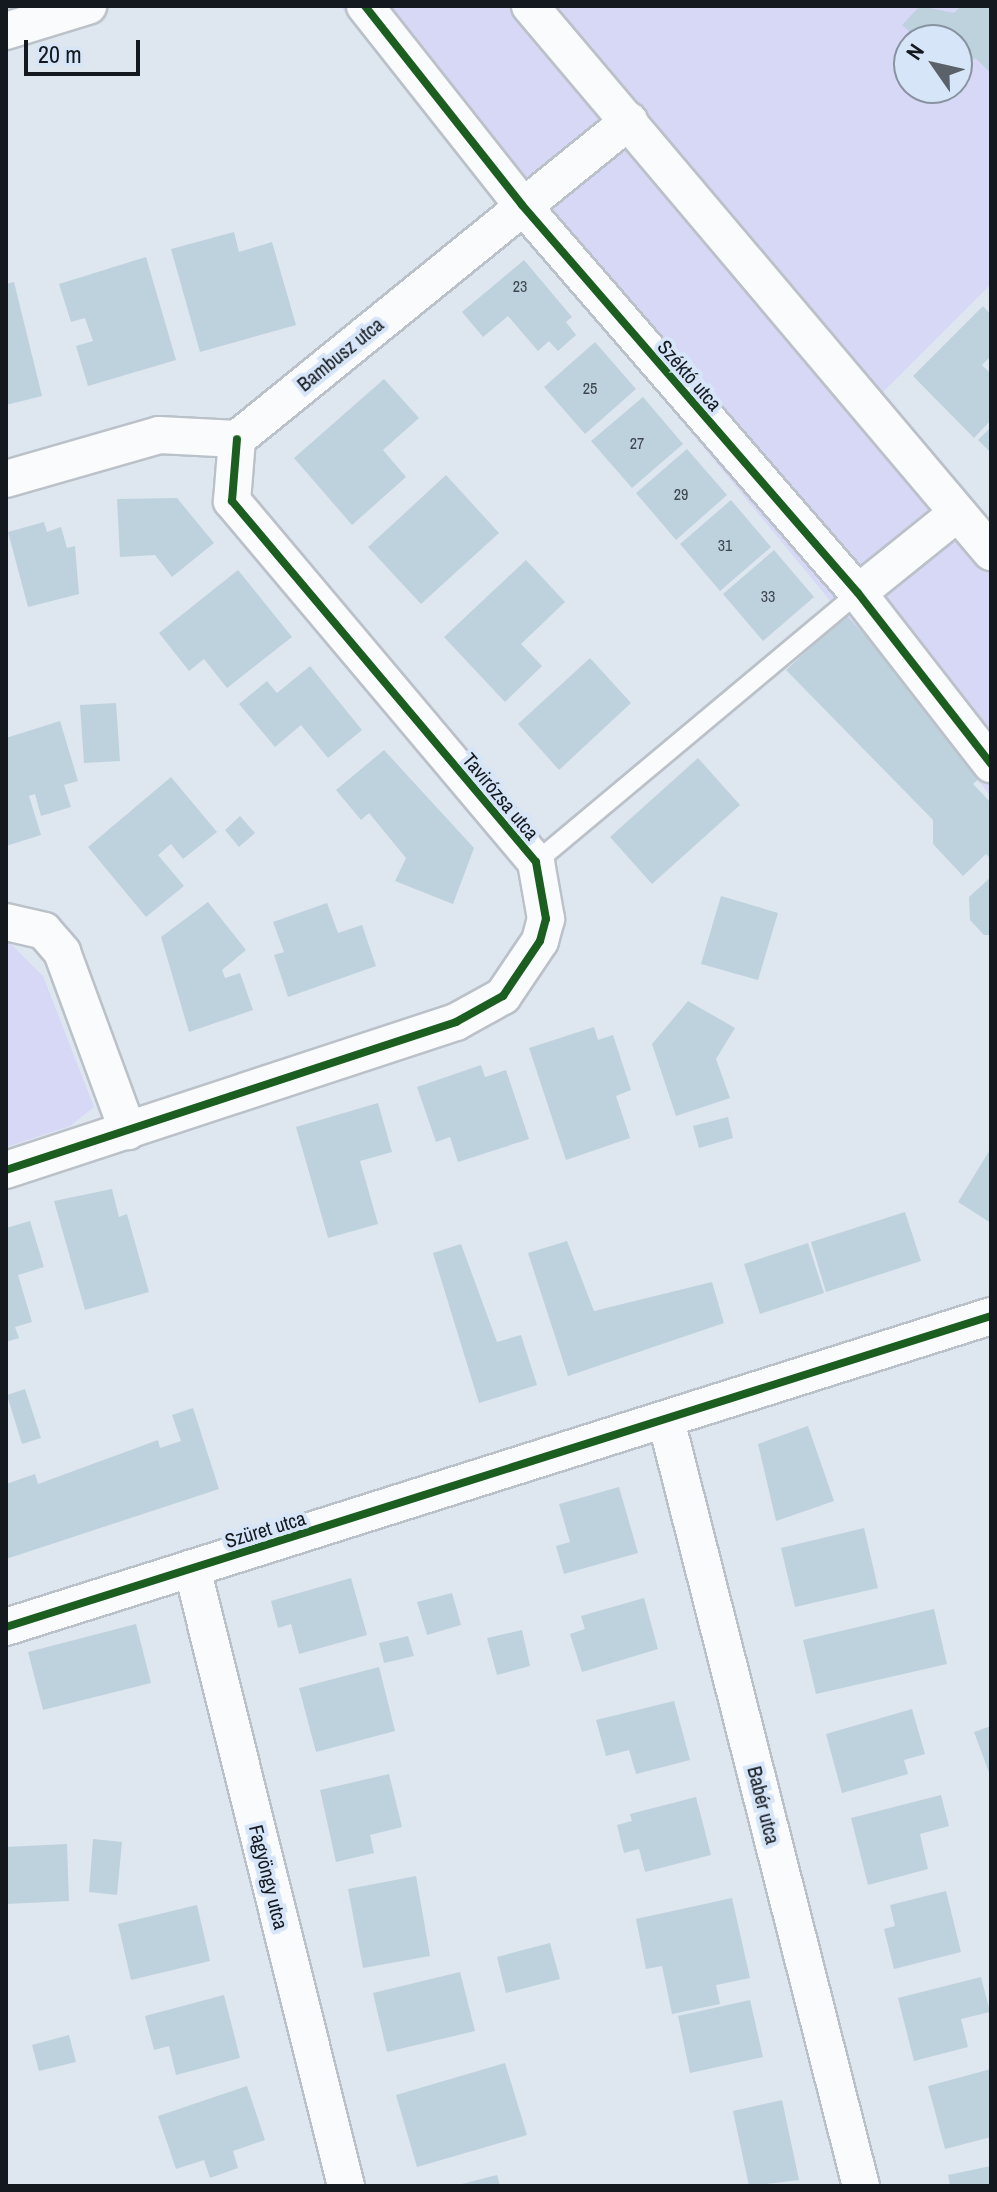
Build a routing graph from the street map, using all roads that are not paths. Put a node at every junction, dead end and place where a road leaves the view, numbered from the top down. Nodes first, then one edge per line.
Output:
1 (88, 6) edge
2 (365, 6) edge
3 (530, 6) edge
4 (6, 31) edge
5 (629, 121) junction
6 (522, 205) junction
7 (237, 439) junction
8 (6, 479) edge
9 (955, 515) junction
10 (991, 552) edge
11 (858, 593) junction
12 (991, 764) edge
13 (536, 862) junction
14 (6, 922) edge
15 (128, 1131) junction
16 (6, 1170) edge
17 (991, 1316) edge
18 (667, 1424) junction
19 (192, 1568) junction
20 (6, 1627) edge
21 (346, 2186) edge
22 (861, 2186) edge

1 - 4 street
2 - 6 street, Széktó utca
3 - 5 street
5 - 6 street, Bambusz utca
5 - 9 street
6 - 7 street, Bambusz utca
6 - 11 street, Széktó utca
7 - 8 street
7 - 13 street, Tavirózsa utca
9 - 10 street
9 - 11 street
11 - 12 street, Széktó utca
11 - 13 lane
13 - 15 street, Tavirózsa utca
14 - 15 street
15 - 16 street, Tavirózsa utca
17 - 18 street, Szüret utca
18 - 19 street, Szüret utca
18 - 22 street, Babér utca
19 - 20 street, Szüret utca
19 - 21 street, Fagyöngy utca

